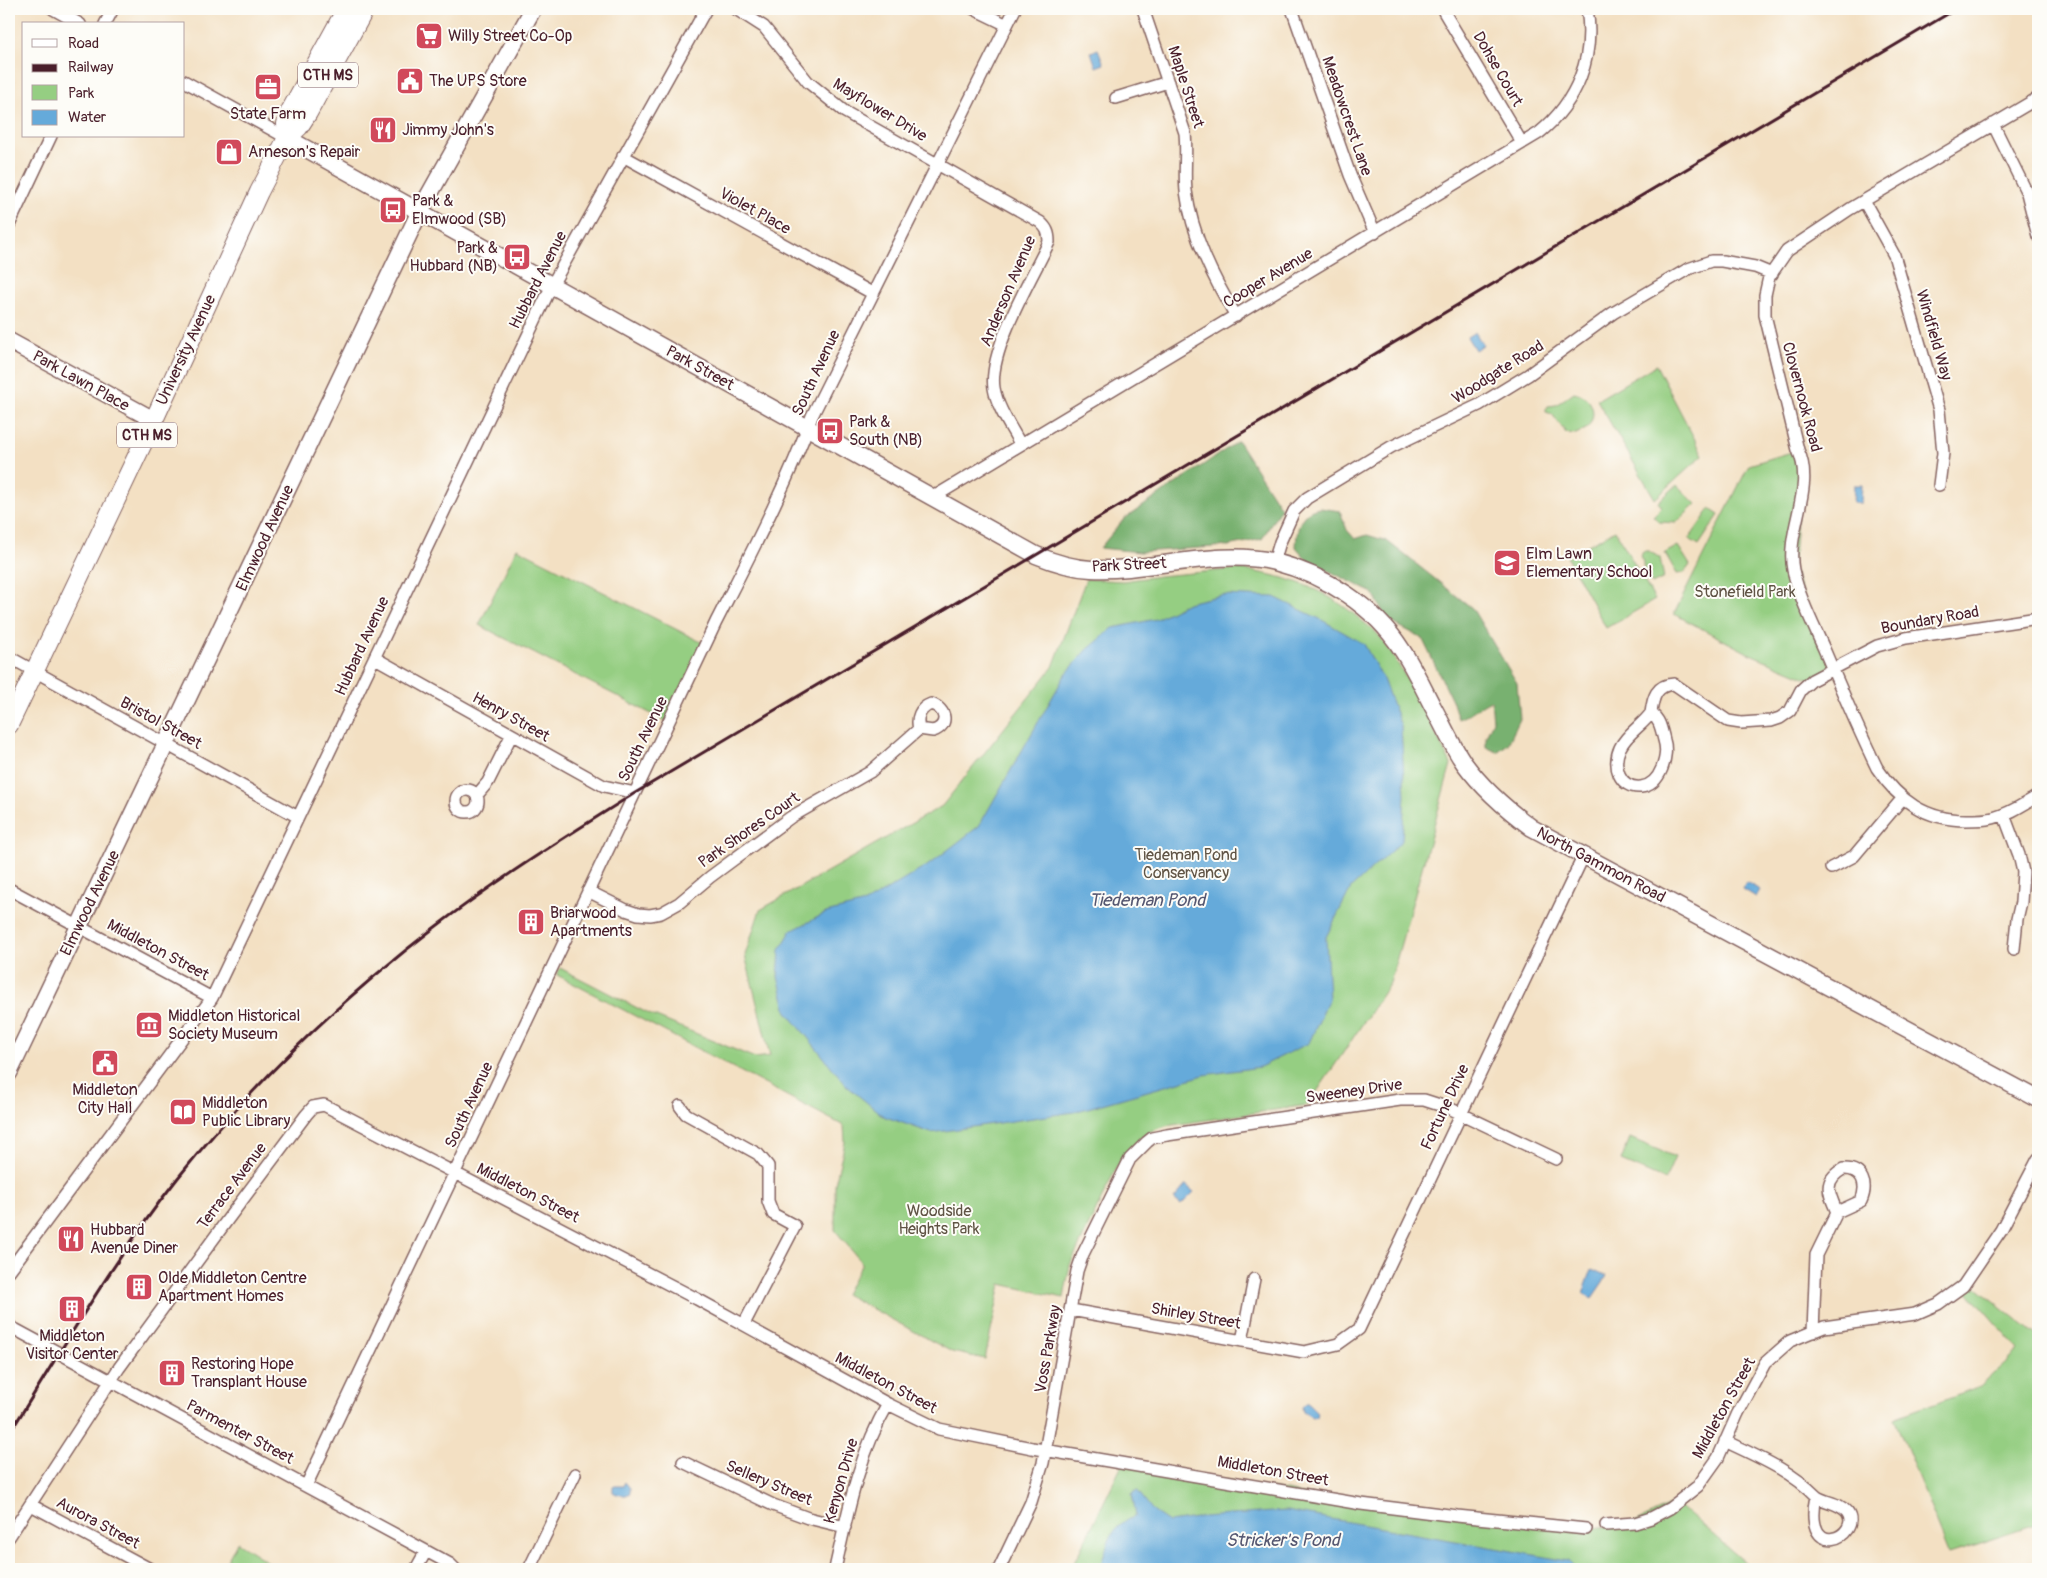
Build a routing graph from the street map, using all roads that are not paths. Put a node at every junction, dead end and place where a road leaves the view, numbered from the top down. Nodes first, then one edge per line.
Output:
1 (53, 9) edge
2 (113, 9) edge
3 (346, 9) edge
4 (365, 9) edge
5 (533, 9) edge
6 (706, 9) edge
7 (736, 9) edge
8 (974, 9) edge
9 (1015, 9) edge
10 (1143, 9) edge
11 (1292, 9) edge
12 (1587, 9) edge
13 (1444, 12) dead end
14 (76, 22) edge
15 (106, 22) edge
16 (1007, 25) junction
17 (185, 82) edge
18 (1168, 82) junction
19 (1116, 98) dead end
20 (2038, 98) edge
21 (1993, 124) junction
22 (50, 138) edge
23 (287, 138) junction
24 (1522, 143) junction
25 (623, 156) junction
26 (939, 164) junction
27 (1864, 201) junction
28 (420, 211) junction
29 (1028, 215) joint
30 (9, 225) edge
31 (1375, 232) junction
32 (2038, 236) edge
33 (1772, 274) junction
34 (552, 285) junction
35 (872, 293) junction
36 (1236, 316) junction
37 (9, 341) edge
38 (154, 420) junction
39 (807, 429) junction
40 (1020, 444) junction
41 (1939, 485) dead end
42 (932, 498) junction
43 (1239, 558) joint
44 (1274, 562) junction
45 (2038, 618) edge
46 (9, 657) edge
47 (375, 658) junction
48 (1833, 669) junction
49 (35, 671) junction
50 (1651, 713) junction
51 (9, 726) edge
52 (919, 729) dead end
53 (511, 736) junction
54 (166, 745) junction
55 (635, 793) junction
56 (477, 795) dead end
57 (2038, 796) edge
58 (1902, 798) junction
59 (2004, 815) junction
60 (298, 817) junction
61 (1584, 855) junction
62 (1831, 868) dead end
63 (9, 889) edge
64 (588, 891) junction
65 (79, 926) junction
66 (2014, 949) dead end
67 (212, 998) junction
68 (9, 1073) edge
69 (2038, 1099) edge
70 (317, 1106) joint
71 (680, 1106) dead end
72 (1460, 1114) junction
73 (1146, 1142) joint
74 (1556, 1158) dead end
75 (2038, 1159) edge
76 (454, 1174) junction
77 (1837, 1212) dead end
78 (9, 1271) edge
79 (1254, 1279) dead end
80 (1071, 1310) junction
81 (744, 1324) junction
82 (9, 1326) edge
83 (1813, 1332) junction
84 (1242, 1341) junction
85 (1314, 1349) joint
86 (111, 1381) junction
87 (888, 1404) junction
88 (1725, 1441) junction
89 (1047, 1450) junction
90 (683, 1462) dead end
91 (575, 1474) dead end
92 (306, 1486) junction
93 (1816, 1496) dead end
94 (31, 1505) junction
95 (1606, 1525) dead end
96 (845, 1527) junction
97 (1586, 1529) dead end
98 (9, 1537) edge
99 (426, 1551) junction
100 (150, 1569) edge
101 (416, 1569) edge
102 (455, 1569) edge
103 (529, 1569) edge
104 (835, 1569) edge
105 (999, 1569) edge

1 - 14 street
2 - 15 street
3 - 23 main road, University Avenue / CTH MS
4 - 23 main road, University Avenue / CTH MS
5 - 28 main road, Elmwood Avenue
6 - 25 street, Hubbard Avenue
7 - 26 street, Mayflower Drive
8 - 16 street
9 - 16 street, South Avenue
10 - 18 street, Maple Street
11 - 31 street, Meadowcrest Lane
12 - 24 street, Cooper Avenue
13 - 24 street, Dohse Court
16 - 26 street, South Avenue
17 - 23 street, Park Street
18 - 19 street
18 - 36 street, Maple Street
20 - 21 street, Clovernook Road
21 - 27 street, Clovernook Road
21 - 32 street
22 - 30 street
23 - 28 main road, Park Street
23 - 38 main road, University Avenue / CTH MS
24 - 31 street, Cooper Avenue
25 - 34 street, Hubbard Avenue
25 - 35 street, Violet Place
26 - 29 street, Mayflower Drive
26 - 35 street, South Avenue
27 - 33 street, Clovernook Road
27 - 41 street, Windfield Way
28 - 34 main road, Park Street
28 - 54 main road, Elmwood Avenue
29 - 40 street, Anderson Avenue
31 - 36 street, Cooper Avenue
33 - 44 street, Woodgate Road
33 - 48 street, Clovernook Road
34 - 39 main road, Park Street
34 - 47 street, Hubbard Avenue
35 - 39 street, South Avenue
36 - 40 street, Cooper Avenue
37 - 38 main road, Park Lawn Place
38 - 49 main road, University Avenue / CTH MS
39 - 42 main road, Park Street
39 - 55 street, South Avenue
40 - 42 street, Cooper Avenue
42 - 43 main road, Park Street
43 - 44 main road, North Gammon Road
44 - 61 main road, North Gammon Road
45 - 48 street, Boundary Road
46 - 49 street, Bristol Street
47 - 53 street, Henry Street
47 - 60 street, Hubbard Avenue
48 - 50 street, Boundary Road
48 - 58 street, Clovernook Road
49 - 51 main road, University Avenue / CTH MS
49 - 54 street, Bristol Street
50 - 50 street
52 - 64 street, Park Shores Court
53 - 55 street, Henry Street
53 - 56 street
54 - 60 street, Bristol Street
54 - 65 main road, Elmwood Avenue
55 - 64 street, South Avenue
57 - 59 street, Clovernook Road
58 - 59 street, Clovernook Road
58 - 62 street
59 - 66 street
60 - 67 street, Hubbard Avenue
61 - 69 main road, North Gammon Road
61 - 72 street, Fortune Drive
63 - 65 street, Middleton Street
64 - 76 street, South Avenue
65 - 67 street, Middleton Street
65 - 68 main road, Elmwood Avenue
67 - 78 street, Hubbard Avenue
70 - 76 street, Middleton Street
70 - 86 street, Terrace Avenue
71 - 81 street
72 - 73 street, Sweeney Drive
72 - 74 street, Sweeney Drive
72 - 85 street, Fortune Drive
73 - 80 street, Voss Parkway
75 - 83 street, Middleton Street
76 - 81 street, Middleton Street
76 - 92 street, South Avenue
77 - 83 street
79 - 84 street
80 - 84 street, Shirley Street
80 - 89 street, Voss Parkway
81 - 87 street, Middleton Street
82 - 86 street, Parmenter Street
83 - 88 street, Middleton Street
84 - 85 street, Shirley Street
86 - 92 street, Parmenter Street
86 - 94 street, Terrace Avenue
87 - 89 street, Middleton Street
87 - 96 street, Kenyon Drive
88 - 93 street
88 - 95 street, Middleton Street
89 - 97 street, Middleton Street
89 - 105 street, Voss Parkway
90 - 96 street, Sellery Street
91 - 103 street
92 - 99 street, Parmenter Street
94 - 98 street, Terrace Avenue
94 - 100 street, Aurora Street
96 - 104 street, Kenyon Drive
99 - 101 street
99 - 102 street, Parmenter Street

